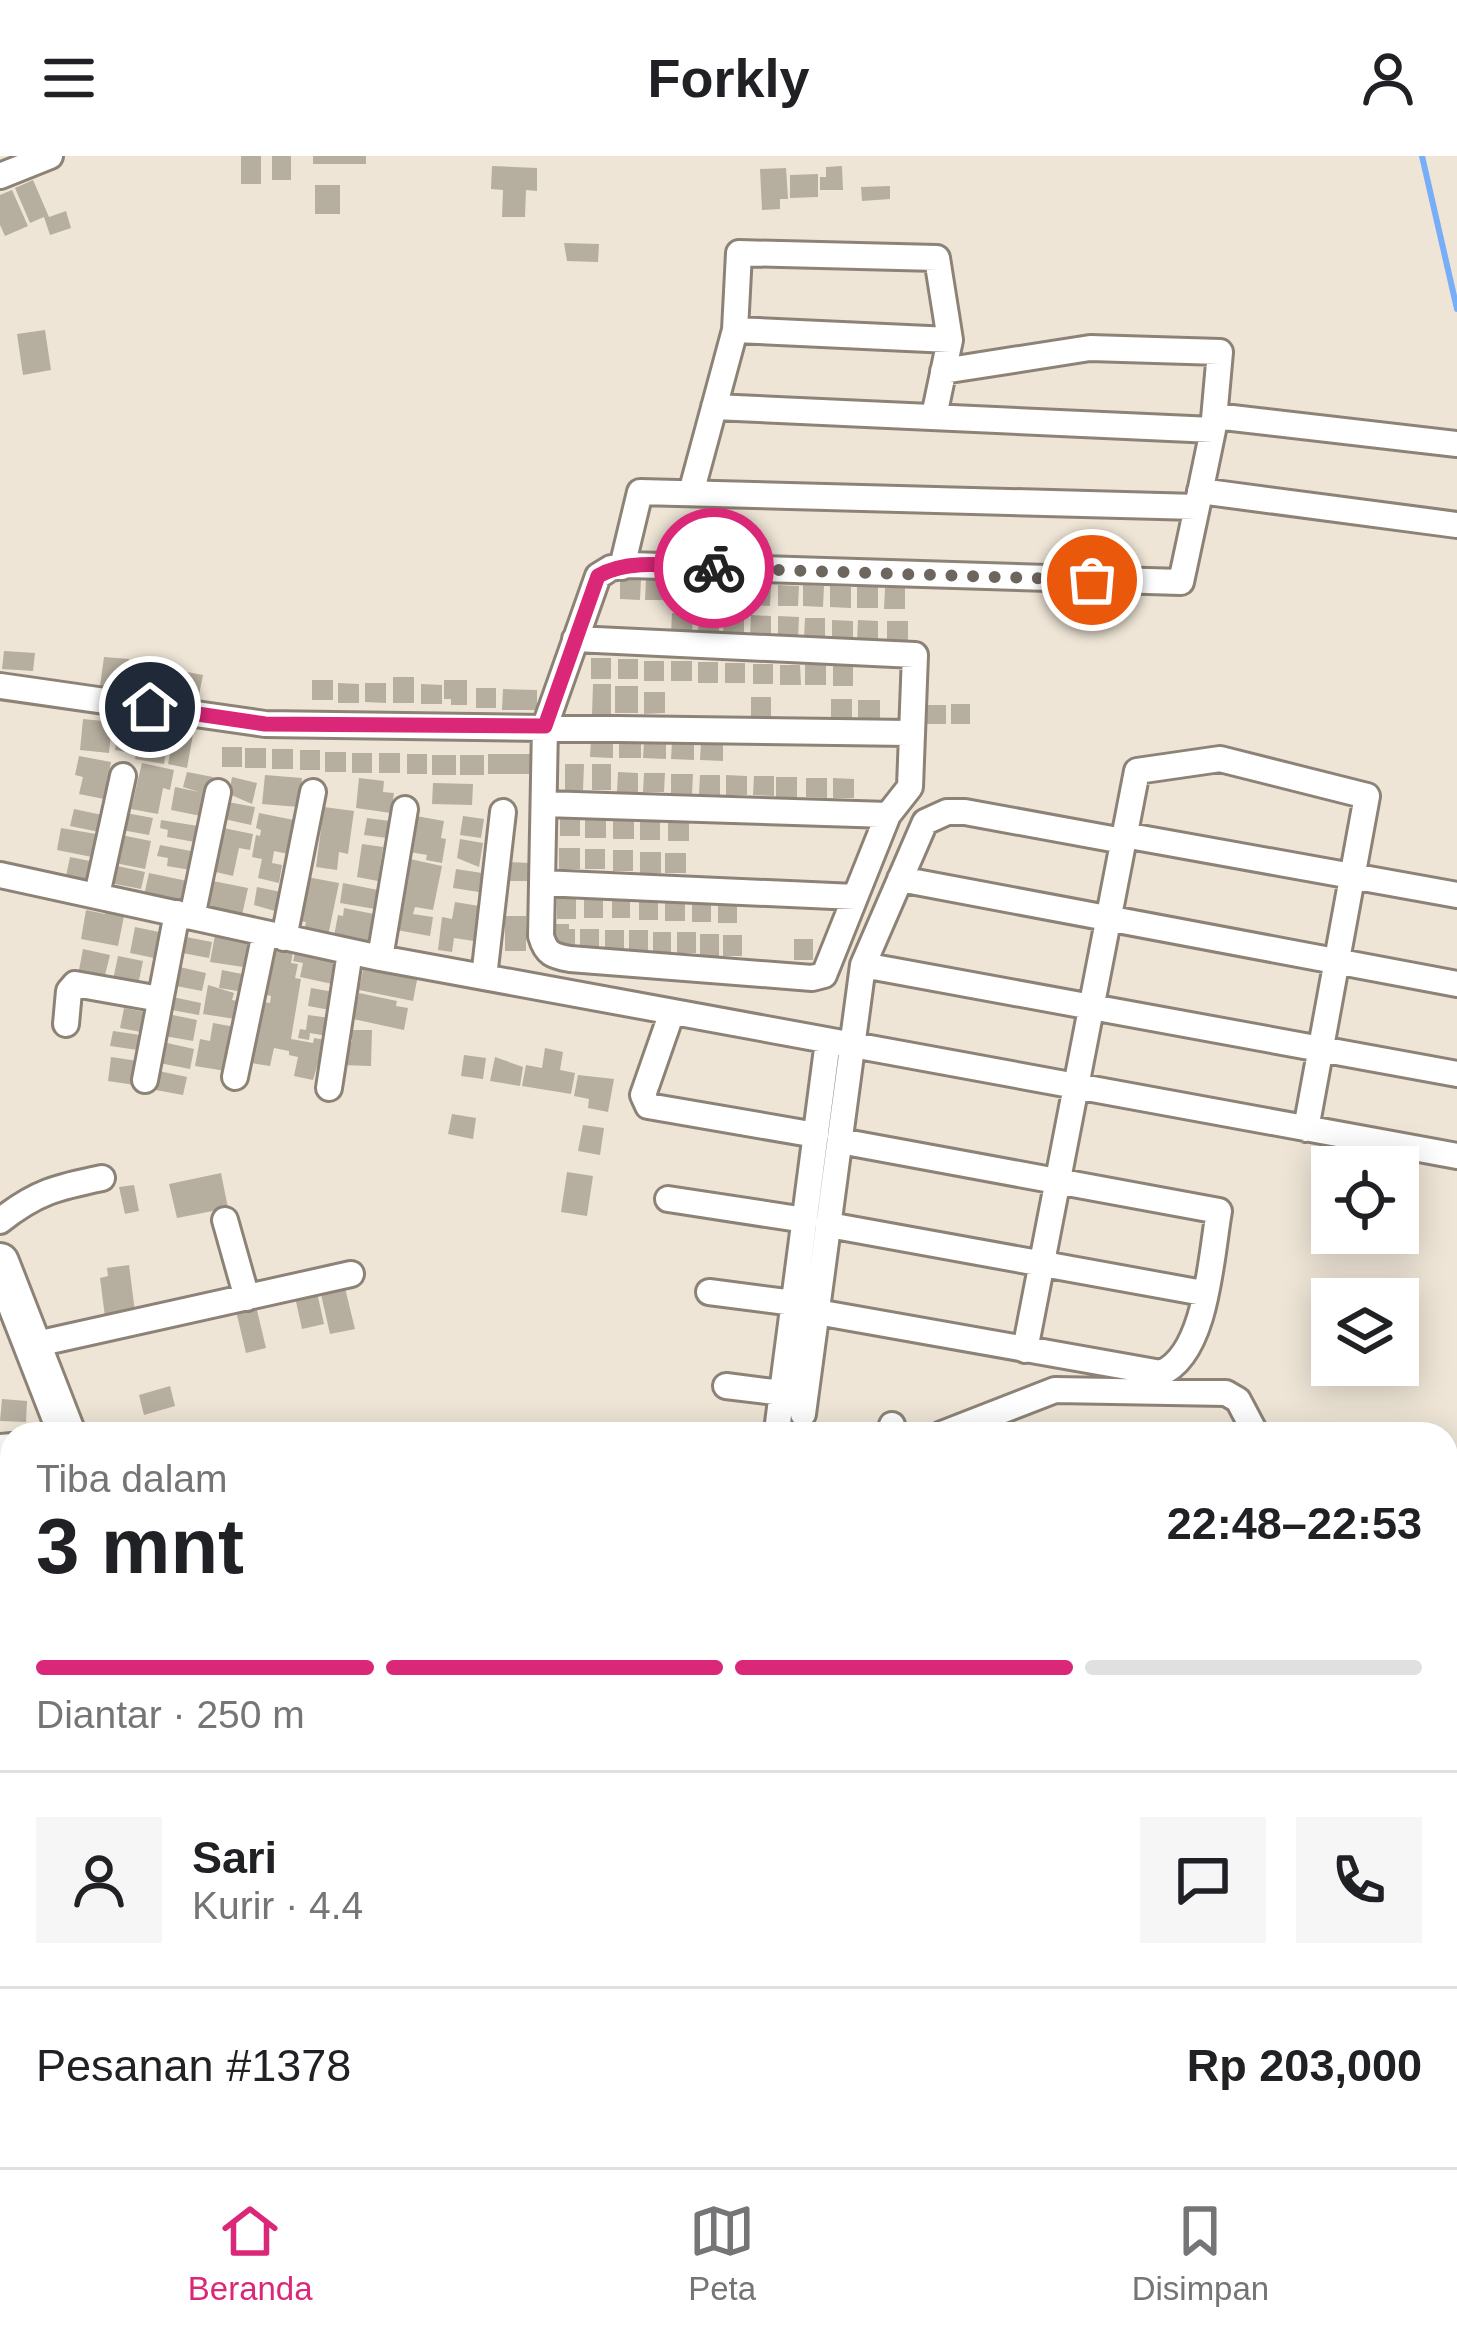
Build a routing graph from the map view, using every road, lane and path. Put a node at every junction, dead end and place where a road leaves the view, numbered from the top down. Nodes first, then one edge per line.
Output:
1 (50, 156) edge
2 (0, 176) edge
3 (736, 330) junction
4 (950, 340) junction
5 (944, 371) junction
6 (714, 407) junction
7 (934, 416) junction
8 (1214, 423) junction
9 (1457, 445) edge
10 (691, 493) junction
11 (1199, 499) junction
12 (1457, 525) edge
13 (622, 567) junction
14 (575, 639) junction
15 (0, 686) edge
16 (545, 726) junction
17 (910, 733) junction
18 (123, 776) dead end
19 (218, 792) dead end
20 (313, 792) dead end
21 (544, 804) junction
22 (405, 809) dead end
23 (503, 812) dead end
24 (888, 815) junction
25 (1124, 838) junction
26 (0, 875) edge
27 (1353, 877) junction
28 (900, 879) junction
29 (542, 884) junction
30 (98, 895) junction
31 (1457, 895) edge
32 (855, 897) junction
33 (185, 915) junction
34 (1107, 918) junction
35 (274, 935) junction
36 (350, 952) junction
37 (380, 958) junction
38 (1336, 963) junction
39 (863, 965) junction
40 (484, 977) junction
41 (1457, 984) edge
42 (160, 1000) junction
43 (1089, 1006) junction
44 (672, 1012) junction
45 (66, 1024) dead end
46 (841, 1043) junction
47 (1320, 1051) junction
48 (1457, 1074) edge
49 (235, 1077) dead end
50 (146, 1080) dead end
51 (1073, 1086) junction
52 (329, 1088) dead end
53 (1306, 1129) junction
54 (828, 1138) junction
55 (1457, 1156) edge
56 (102, 1178) dead end
57 (1057, 1181) junction
58 (668, 1198) dead end
59 (224, 1220) dead end
60 (0, 1221) edge
61 (817, 1222) junction
62 (0, 1262) edge
63 (1041, 1264) junction
64 (351, 1274) dead end
65 (709, 1292) dead end
66 (1203, 1293) junction
67 (247, 1298) junction
68 (806, 1307) junction
69 (32, 1345) junction
70 (1025, 1350) junction
71 (726, 1386) dead end
72 (782, 1393) junction
73 (803, 1414) dead end
74 (62, 1422) edge
75 (778, 1422) edge
76 (972, 1422) edge
77 (1250, 1422) edge

1 - 2 street
3 - 4 street
3 - 4 street
3 - 6 street
4 - 5 street
5 - 7 street
5 - 8 street
6 - 7 street
6 - 10 street
7 - 8 street
8 - 9 street
8 - 11 street
10 - 11 street
10 - 13 street
11 - 12 street
11 - 13 street
13 - 14 street
14 - 16 street
14 - 17 street
15 - 16 street
16 - 17 street
16 - 21 street
17 - 24 street
18 - 30 street
19 - 33 street
20 - 35 street
21 - 24 street
21 - 29 street
22 - 37 street
23 - 40 street
24 - 32 street
25 - 27 street
25 - 27 street
25 - 28 street
25 - 34 street
26 - 30 street
27 - 31 street
27 - 38 street
28 - 34 street
28 - 39 street
29 - 32 street
29 - 32 street
30 - 33 street
33 - 35 street
33 - 42 street
34 - 38 street
34 - 43 street
35 - 36 street
35 - 49 street
36 - 37 street
36 - 52 street
37 - 40 street
38 - 41 street
38 - 47 street
39 - 43 street
39 - 46 street
40 - 44 street
42 - 45 street
42 - 50 street
43 - 47 street
43 - 51 street
44 - 46 street
44 - 54 street
46 - 51 street
46 - 54 street
47 - 48 street
47 - 53 street
51 - 53 street
51 - 57 street
53 - 55 street
54 - 57 street
54 - 61 street
56 - 60 street
57 - 63 street
57 - 66 street
58 - 61 street
59 - 67 street
61 - 63 street
61 - 68 street
62 - 69 highway
63 - 66 street
63 - 70 street
64 - 67 street
65 - 68 street
66 - 70 street
67 - 69 street
68 - 70 street
68 - 72 street
68 - 73 street
69 - 74 highway
71 - 72 street
72 - 75 street
76 - 77 street

